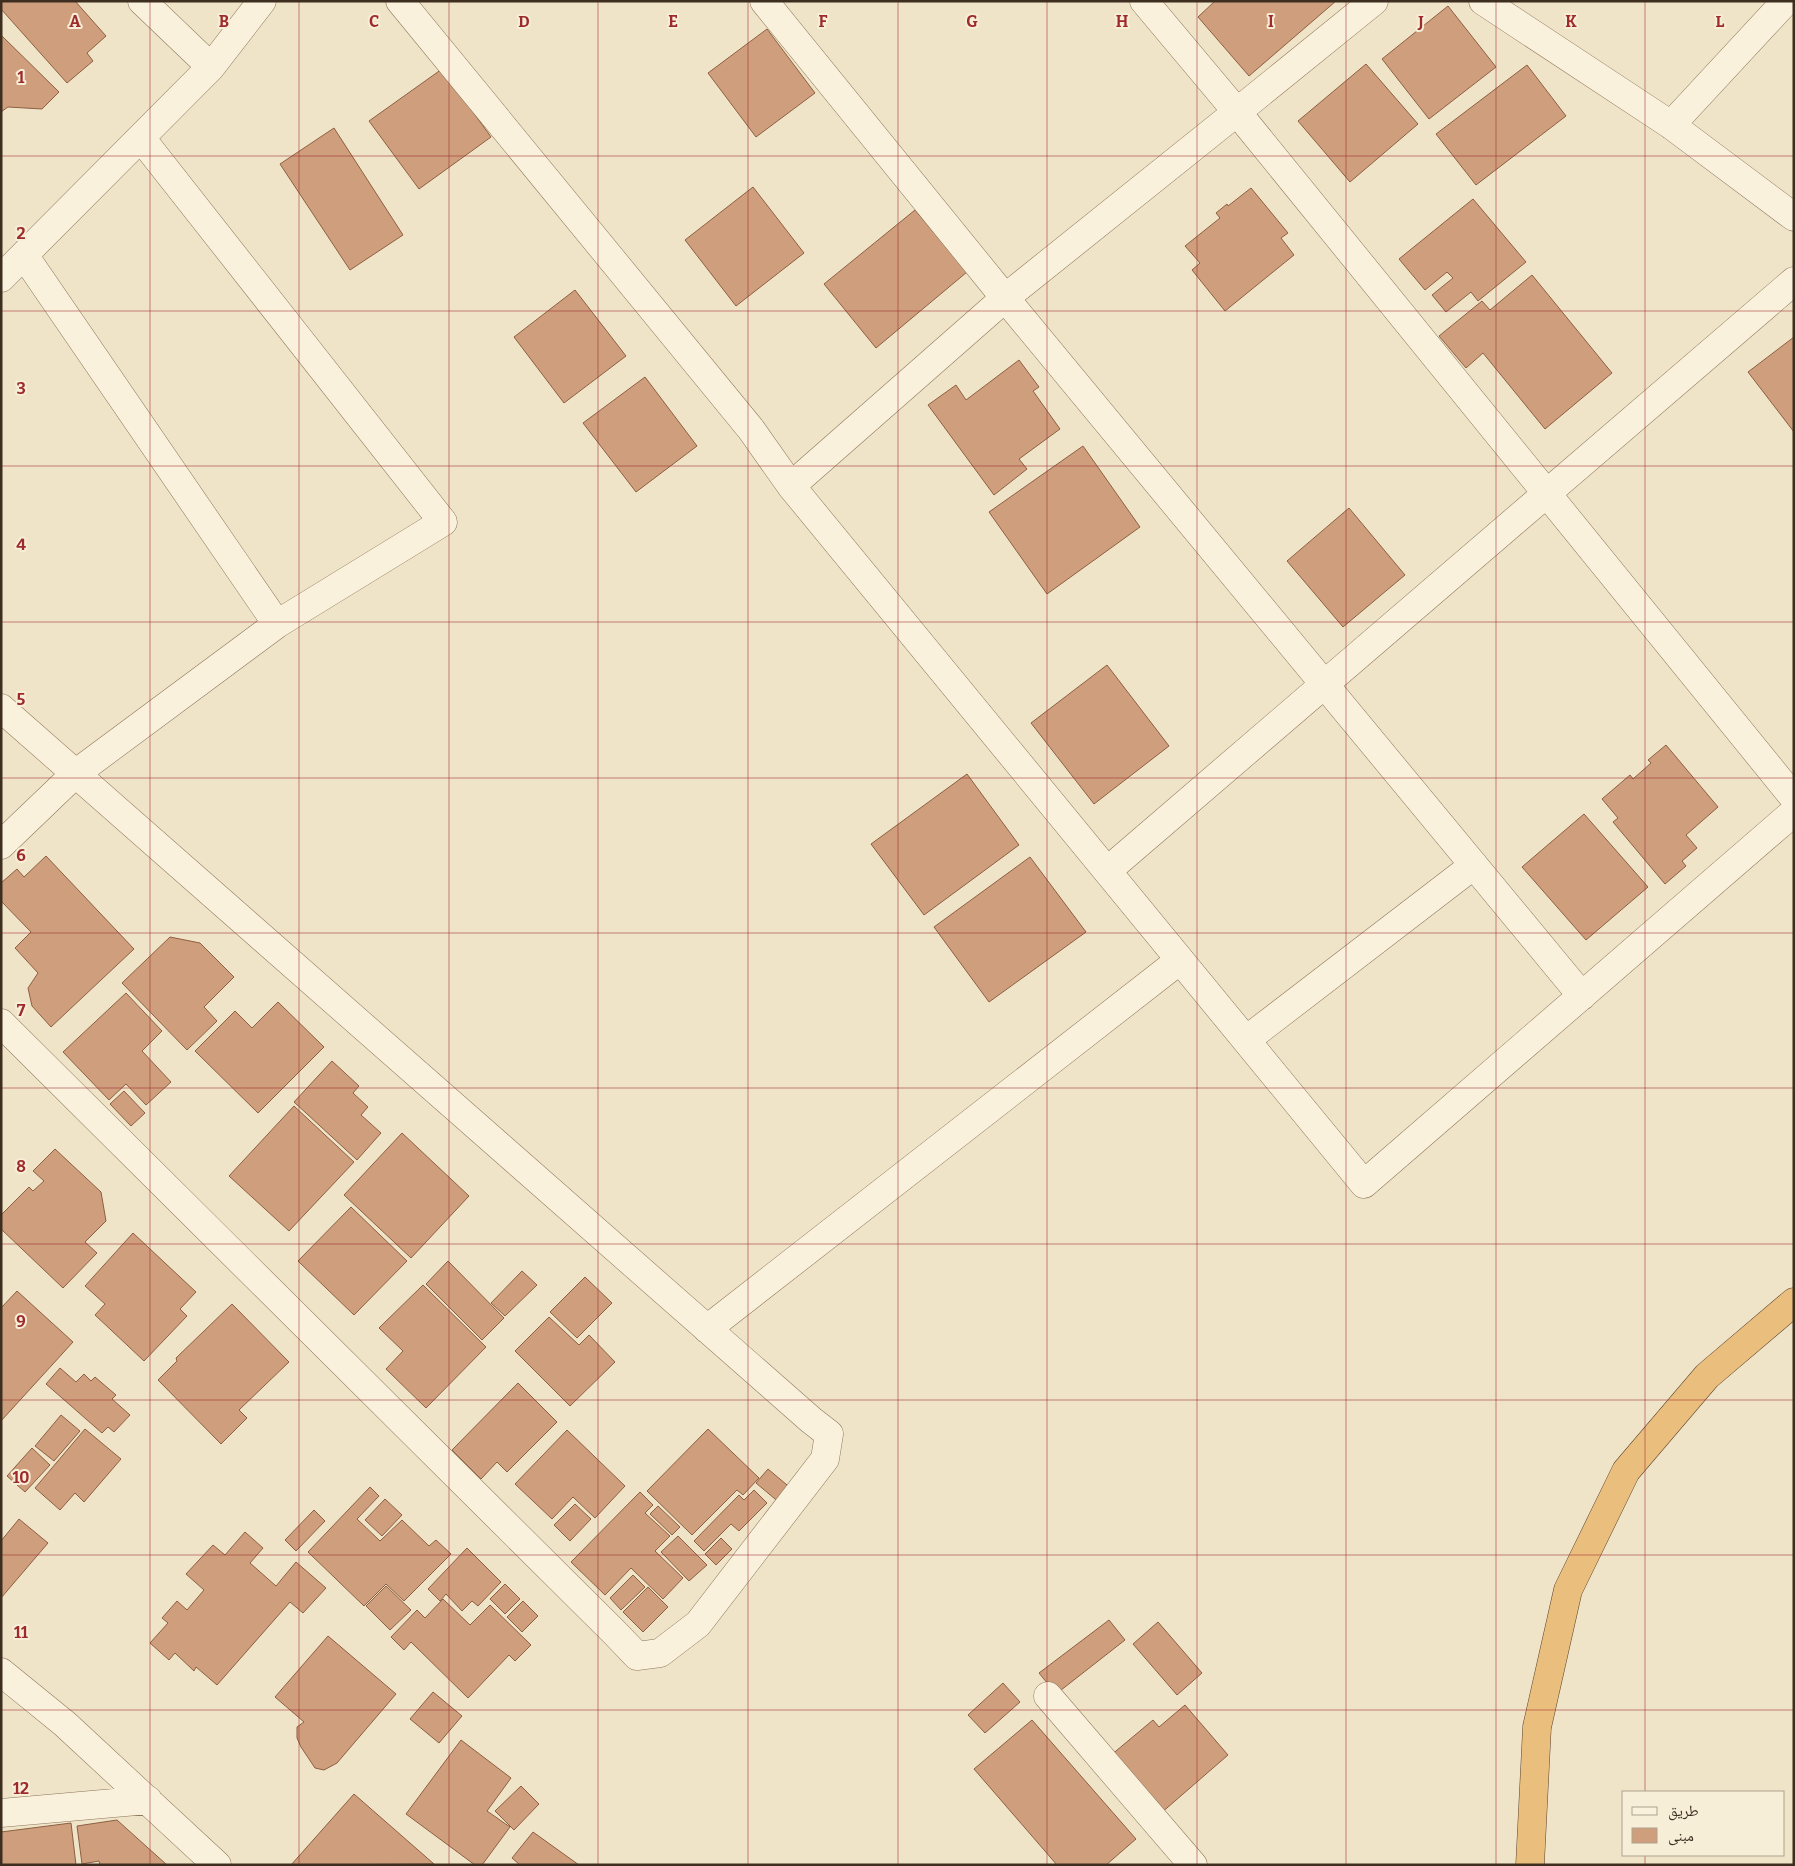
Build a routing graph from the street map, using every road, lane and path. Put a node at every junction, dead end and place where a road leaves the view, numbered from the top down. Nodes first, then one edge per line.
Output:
1 (142, 1) edge
2 (262, 1) edge
3 (400, 1) edge
4 (764, 1) edge
5 (1144, 1) edge
6 (1374, 1) edge
7 (1786, 1) edge
8 (1498, 5) edge
9 (212, 67) junction
10 (1237, 112) junction
11 (1671, 125) junction
12 (141, 138) junction
13 (1794, 217) edge
14 (24, 255) junction
15 (1, 278) edge
16 (1794, 281) edge
17 (1005, 298) junction
18 (792, 486) junction
19 (1546, 494) junction
20 (277, 624) junction
21 (1324, 684) junction
22 (1, 708) edge
23 (75, 774) junction
24 (1794, 798) edge
25 (1794, 812) edge
26 (1, 844) edge
27 (1474, 865) junction
28 (1107, 871) junction
29 (1180, 960) junction
30 (1582, 996) junction
31 (1, 1023) edge
32 (1246, 1040) junction
33 (1794, 1302) edge
34 (707, 1329) junction
35 (1, 1672) edge
36 (1048, 1696) dead end
37 (148, 1800) junction
38 (1, 1813) edge
39 (217, 1865) edge
40 (1193, 1865) edge
41 (1530, 1865) edge

1 - 9 street
2 - 9 street
3 - 18 street
4 - 17 street
5 - 10 street
6 - 10 street
7 - 11 street
8 - 11 street
9 - 12 street
10 - 17 street
10 - 19 street
11 - 13 street
12 - 14 street
12 - 20 street
14 - 15 street
14 - 20 street
16 - 19 street
17 - 18 street
17 - 21 street
18 - 28 street
19 - 21 street
19 - 24 street
20 - 23 street
21 - 27 street
21 - 28 street
22 - 23 street
23 - 26 street
23 - 34 street
25 - 30 street
27 - 30 street
27 - 32 street
28 - 29 street
29 - 32 street
29 - 34 street
30 - 32 street
31 - 34 street
33 - 41 highway
35 - 37 street
36 - 40 street
37 - 38 street
37 - 39 street

